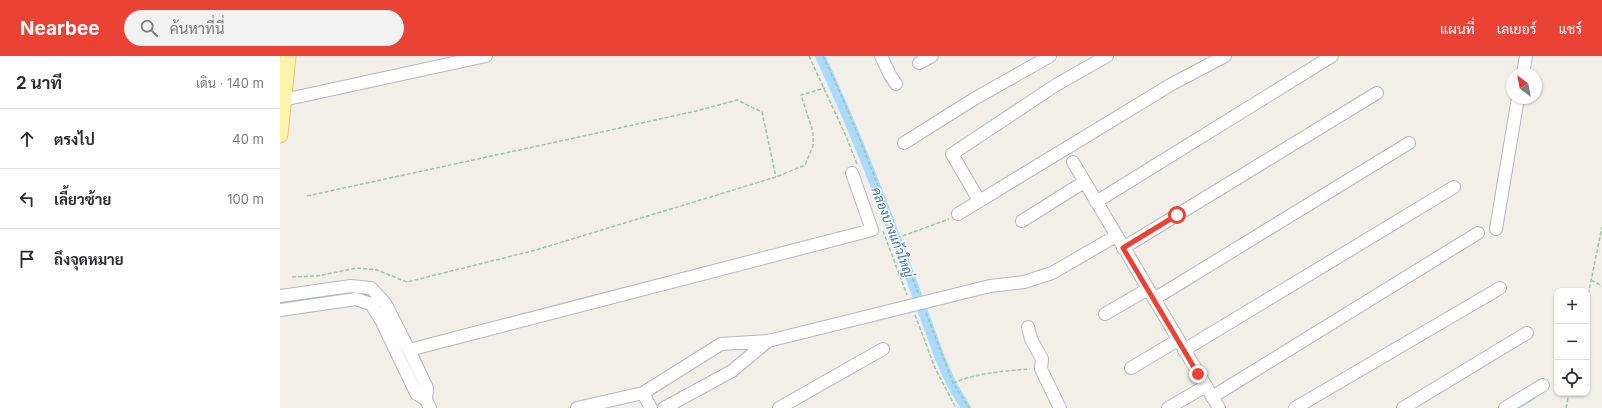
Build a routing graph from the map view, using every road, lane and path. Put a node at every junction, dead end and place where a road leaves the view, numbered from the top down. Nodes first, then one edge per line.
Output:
1 (288, 56) edge
2 (486, 56) edge
3 (823, 56) edge
4 (881, 56) edge
5 (932, 56) edge
6 (1050, 56) edge
7 (1107, 56) edge
8 (1225, 56) edge
9 (1332, 56) edge
10 (1526, 56) edge
11 (918, 63) dead end
12 (1523, 68) edge
13 (896, 84) dead end
14 (825, 88) dead end
15 (1377, 93) dead end
16 (283, 100) junction
17 (1517, 104) edge
18 (280, 135) edge
19 (904, 143) dead end
20 (1409, 143) dead end
21 (1073, 162) dead end
22 (852, 174) dead end
23 (776, 177) junction
24 (1084, 182) junction
25 (1454, 186) dead end
26 (307, 196) dead end
27 (977, 197) dead end
28 (1096, 202) junction
29 (958, 214) joint
30 (1022, 220) dead end
31 (1602, 227) edge
32 (1496, 229) dead end
33 (1478, 233) dead end
34 (1116, 236) junction
35 (897, 238) junction
36 (1123, 248) junction
37 (292, 277) dead end
38 (1591, 280) junction
39 (1602, 286) edge
40 (1500, 288) dead end
41 (1589, 288) edge
42 (326, 290) junction
43 (1151, 294) junction
44 (919, 295) dead end
45 (280, 296) edge
46 (328, 302) junction
47 (280, 310) edge
48 (924, 310) dead end
49 (1105, 314) dead end
50 (1028, 327) dead end
51 (1527, 333) dead end
52 (402, 335) junction
53 (390, 340) junction
54 (768, 341) junction
55 (1181, 345) junction
56 (883, 349) dead end
57 (409, 350) junction
58 (1131, 368) dead end
59 (1041, 369) junction
60 (953, 383) junction
61 (1206, 386) junction
62 (1543, 386) dead end
63 (643, 393) junction
64 (1568, 396) edge
65 (1212, 397) junction
66 (428, 404) edge
67 (577, 408) edge
68 (651, 408) edge
69 (664, 408) edge
70 (779, 408) edge
71 (968, 408) edge
72 (1060, 408) edge
73 (1168, 408) edge
74 (1219, 408) edge
75 (1295, 408) edge
76 (1403, 408) edge
77 (1505, 408) edge
78 (1566, 408) edge

1 - 16 main road
2 - 16 street
3 - 35 path
4 - 13 street
5 - 11 street
6 - 19 street
7 - 27 street
8 - 29 street
9 - 28 street
10 - 12 street
14 - 23 path
15 - 36 street
16 - 18 main road
17 - 32 street
20 - 43 street
21 - 24 street
22 - 57 street
23 - 26 path
23 - 37 path
24 - 28 street
24 - 30 street
25 - 55 street
28 - 34 street
29 - 35 path
31 - 38 path
33 - 65 street
34 - 36 street
34 - 54 street
35 - 44 path
36 - 43 street
38 - 39 path
38 - 41 path
40 - 75 street
42 - 45 street
42 - 46 street
42 - 52 street
43 - 49 street
43 - 55 street
46 - 47 street
46 - 53 street
48 - 60 path
50 - 59 street
51 - 76 street
52 - 53 street
52 - 57 street
53 - 66 street
54 - 63 street
54 - 69 street
55 - 58 street
55 - 61 street
56 - 70 street
57 - 66 street
59 - 60 path
59 - 72 street
60 - 71 path
61 - 65 street
61 - 73 street
62 - 77 street
63 - 67 street
63 - 68 street
64 - 78 path
65 - 74 street

